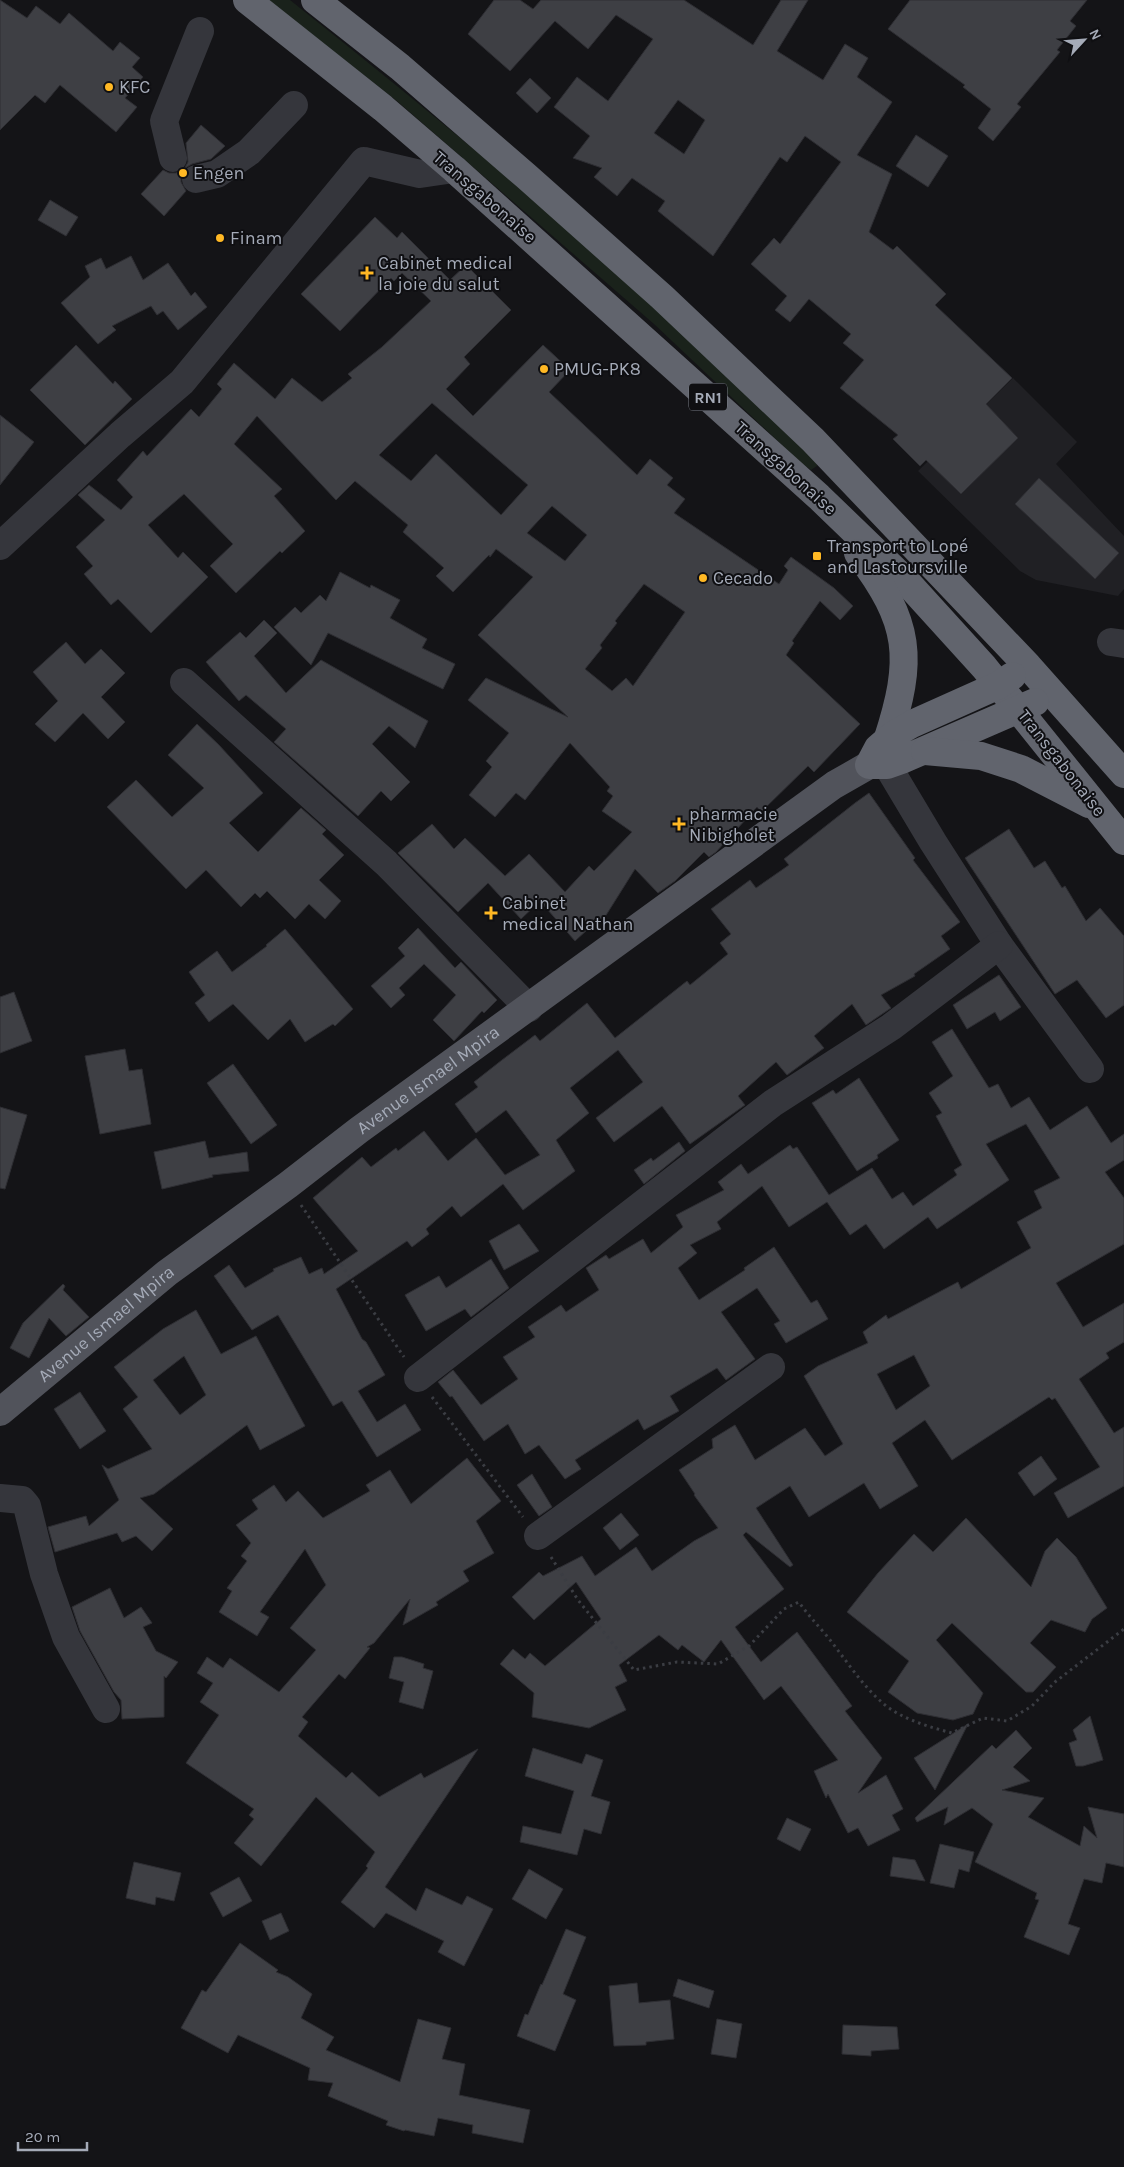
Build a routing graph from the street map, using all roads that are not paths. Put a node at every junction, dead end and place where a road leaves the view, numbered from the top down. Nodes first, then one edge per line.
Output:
1 (247, 0) edge
2 (315, 0) edge
3 (200, 31) dead end
4 (294, 105) dead end
5 (173, 158) dead end
6 (454, 169) junction
7 (196, 179) dead end
8 (819, 497) junction
9 (0, 546) edge
10 (1028, 666) junction
11 (184, 682) dead end
12 (999, 685) junction
13 (1053, 694) junction
14 (1019, 709) junction
15 (923, 751) junction
16 (881, 757) junction
17 (1124, 774) edge
18 (1097, 809) junction
19 (1124, 840) edge
20 (999, 945) junction
21 (529, 1008) junction
22 (1090, 1069) dead end
23 (772, 1367) dead end
24 (418, 1378) road end
25 (0, 1412) edge
26 (0, 1498) edge
27 (538, 1536) road end
28 (106, 1709) dead end

1 - 6 highway, Transgabonaise / RN1
2 - 10 highway, Transgabonaise / RN1
3 - 5 street
4 - 7 street
6 - 8 highway, Transgabonaise / RN1
6 - 9 street
8 - 12 highway, Transgabonaise / RN1
8 - 16 highway
10 - 12 highway
10 - 13 highway, Transgabonaise / RN1
11 - 21 street
12 - 14 highway, Transgabonaise / RN1
12 - 16 highway
13 - 14 highway
13 - 17 highway, Transgabonaise / RN1
14 - 15 highway
14 - 18 highway, Transgabonaise / RN1
15 - 16 highway
15 - 18 highway
16 - 20 street
16 - 21 main road, Avenue Ismael Mpira
18 - 19 highway, Transgabonaise / RN1
20 - 22 street
20 - 24 street
21 - 25 main road, Avenue Ismael Mpira
23 - 27 street
26 - 28 street

